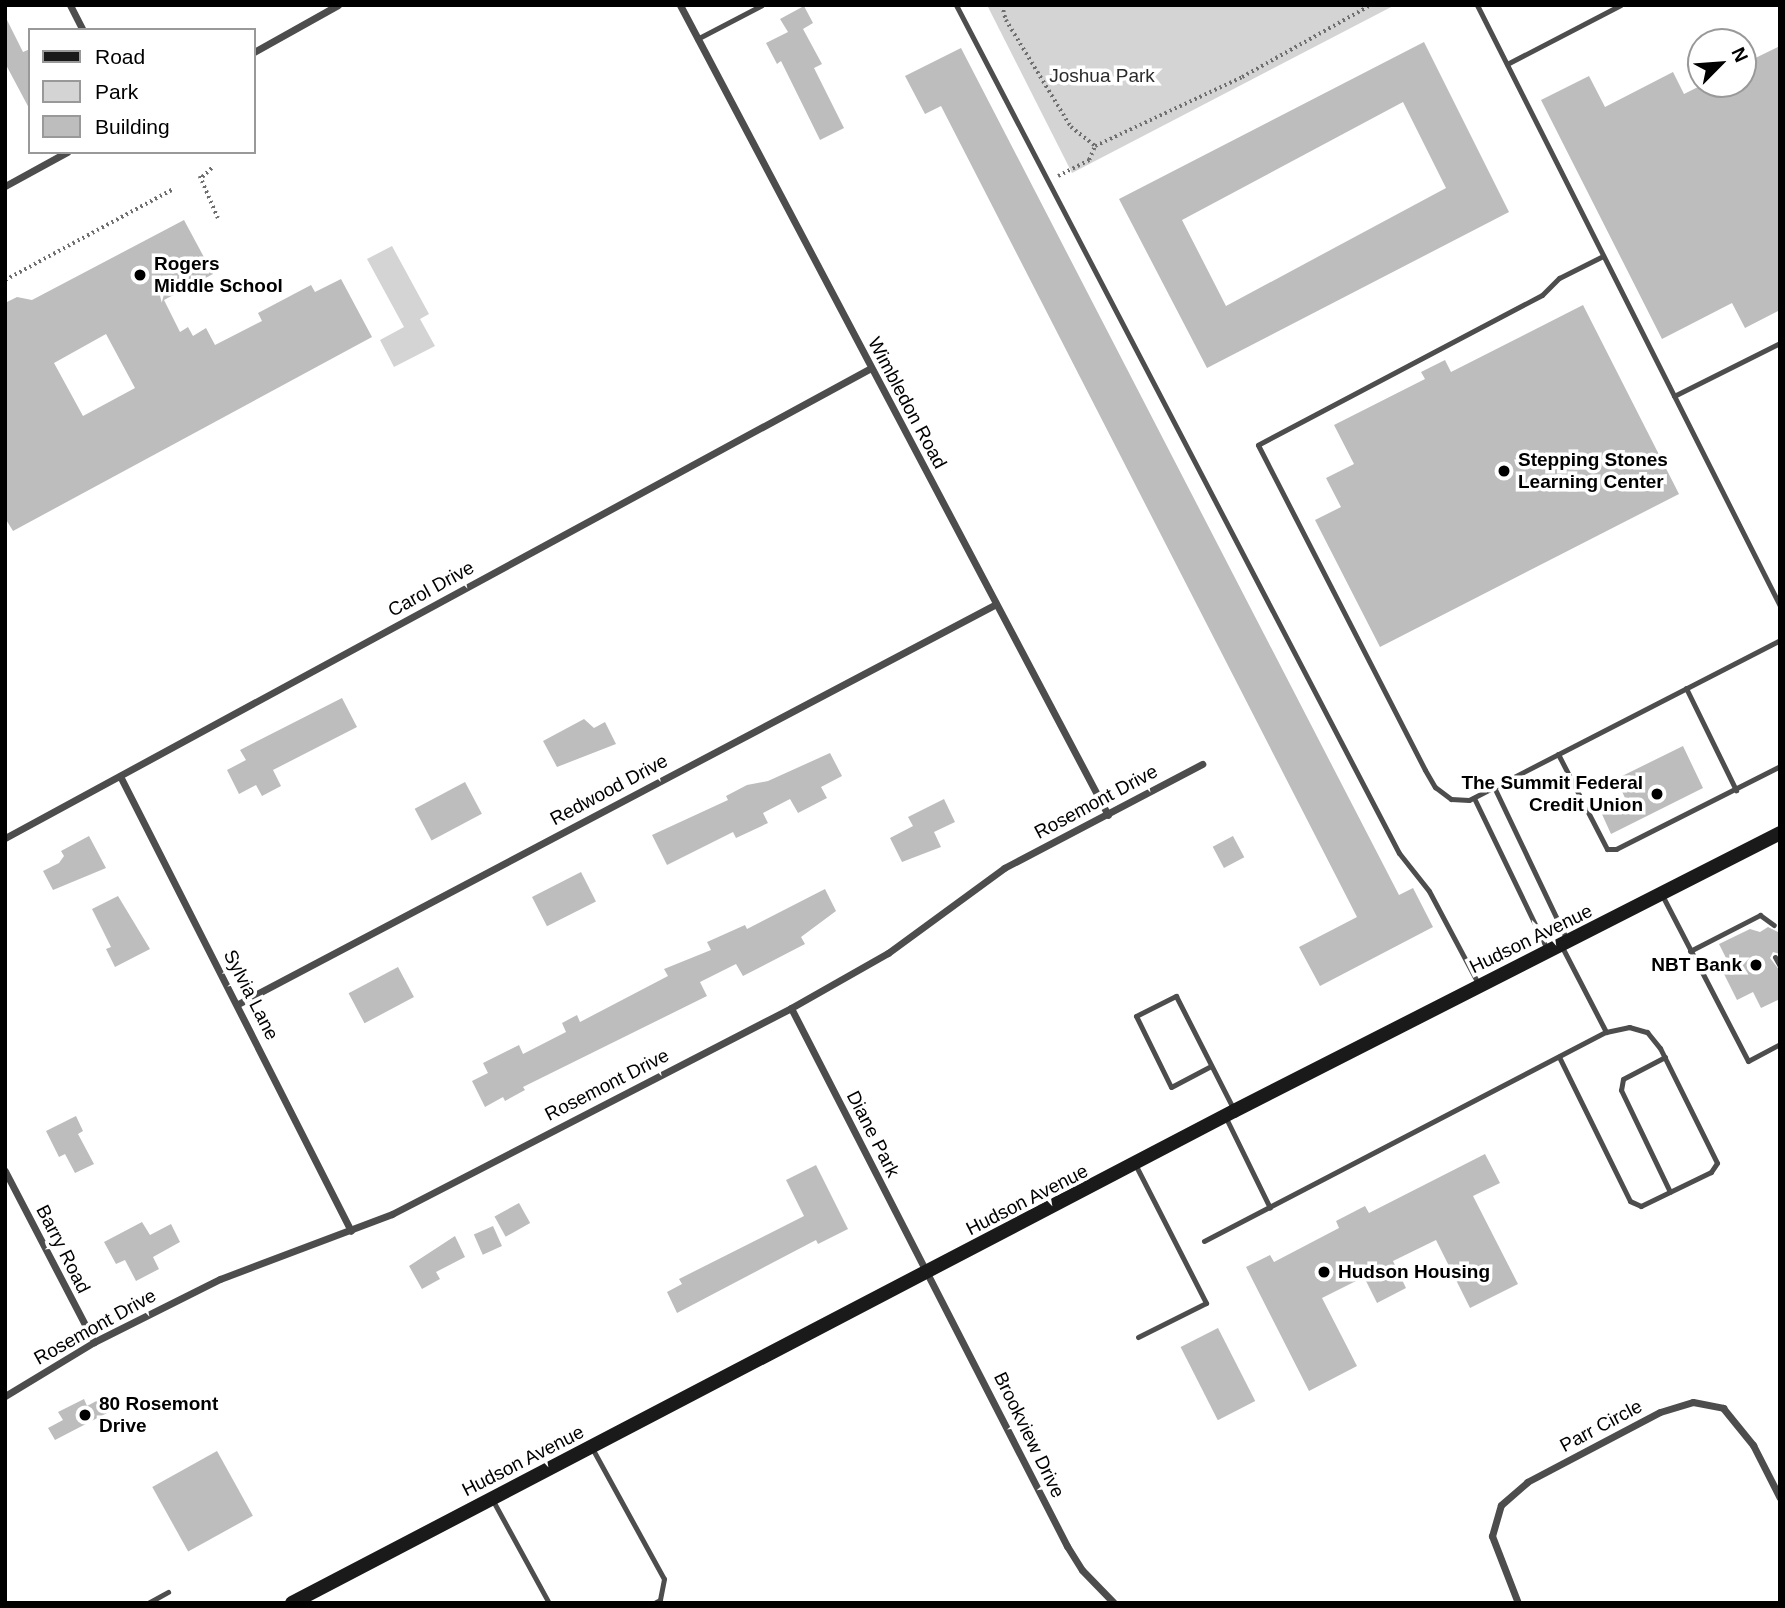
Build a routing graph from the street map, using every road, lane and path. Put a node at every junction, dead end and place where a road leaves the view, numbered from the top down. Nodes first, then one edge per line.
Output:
1 (70, 5) edge
2 (338, 5) edge
3 (680, 5) edge
4 (762, 5) edge
5 (956, 5) edge
6 (1002, 5) edge
7 (1371, 5) edge
8 (1477, 5) edge
9 (1621, 5) edge
10 (82, 28) edge
11 (697, 39) junction
12 (256, 51) edge
13 (1507, 64) junction
14 (1095, 146) junction
15 (63, 154) edge
16 (214, 166) dead end
17 (1046, 181) junction
18 (5, 186) edge
19 (173, 189) dead end
20 (218, 218) dead end
21 (1604, 256) junction
22 (5, 280) edge
23 (1780, 343) edge
24 (871, 368) junction
25 (1674, 396) junction
26 (996, 604) junction
27 (1780, 606) edge
28 (1780, 640) edge
29 (1686, 688) junction
30 (1558, 754) junction
31 (1202, 764) dead end
32 (1780, 766) edge
33 (120, 776) junction
34 (1494, 787) junction
35 (1736, 790) junction
36 (1474, 798) junction
37 (1108, 815) junction
38 (1780, 833) edge
39 (5, 838) edge
40 (1662, 895) junction
41 (1763, 920) junction
42 (1774, 925) dead end
43 (1762, 931) dead end
44 (1560, 947) junction
45 (1690, 951) junction
46 (1775, 957) dead end
47 (1780, 966) edge
48 (1479, 986) junction
49 (238, 1004) junction
50 (791, 1008) junction
51 (1606, 1032) junction
52 (1780, 1044) edge
53 (1559, 1057) junction
54 (1665, 1058) junction
55 (1212, 1066) junction
56 (1229, 1114) junction
57 (1136, 1166) junction
58 (5, 1171) edge
59 (1670, 1192) junction
60 (1270, 1208) junction
61 (351, 1231) junction
62 (1204, 1241) dead end
63 (929, 1273) junction
64 (1138, 1337) dead end
65 (94, 1342) junction
66 (5, 1396) edge
67 (592, 1448) junction
68 (1780, 1498) edge
69 (492, 1499) junction
70 (168, 1592) dead end
71 (148, 1603) edge
72 (292, 1603) edge
73 (549, 1603) edge
74 (654, 1603) edge
75 (1114, 1603) edge
76 (1518, 1603) edge

1 - 10 street
2 - 12 street
3 - 11 street, Wimbledon Road
4 - 11 lane
5 - 17 lane
6 - 14 path
7 - 14 path
8 - 13 lane
9 - 13 lane
11 - 24 street, Wimbledon Road
13 - 21 lane
14 - 17 path
15 - 18 street
16 - 20 path
17 - 48 lane
19 - 22 path
21 - 25 lane
21 - 36 lane
23 - 25 lane
24 - 26 street, Wimbledon Road
24 - 33 street, Carol Drive
25 - 27 lane
26 - 37 street, Wimbledon Road
26 - 49 street, Redwood Drive
28 - 29 lane
29 - 30 lane
29 - 35 lane
30 - 34 lane
30 - 35 lane
31 - 37 street, Rosemont Drive
32 - 35 lane
33 - 39 street, Carol Drive
33 - 49 street, Sylvia Lane
34 - 36 lane
34 - 44 lane
36 - 44 lane
37 - 50 street, Rosemont Drive
38 - 40 main road, Hudson Avenue
40 - 44 main road, Hudson Avenue
40 - 45 lane
41 - 42 lane
41 - 43 lane
41 - 45 lane
44 - 48 main road, Hudson Avenue
44 - 51 lane
45 - 52 lane
46 - 47 lane
48 - 56 main road, Hudson Avenue
49 - 61 street, Sylvia Lane
50 - 61 street, Rosemont Drive
50 - 63 street, Diane Park
51 - 53 lane
51 - 54 lane
53 - 59 lane
53 - 60 lane
54 - 59 lane
54 - 59 lane
55 - 55 lane
55 - 56 lane
56 - 57 main road, Hudson Avenue
56 - 60 lane
57 - 63 main road, Hudson Avenue
57 - 64 lane
58 - 65 street, Barry Road
60 - 62 lane
61 - 65 street, Rosemont Drive
63 - 67 main road, Hudson Avenue
63 - 75 street, Brookview Drive
65 - 66 street, Rosemont Drive
67 - 69 main road, Hudson Avenue
67 - 74 lane
68 - 76 street, Parr Circle
69 - 72 main road, Hudson Avenue
69 - 73 lane
70 - 71 lane

